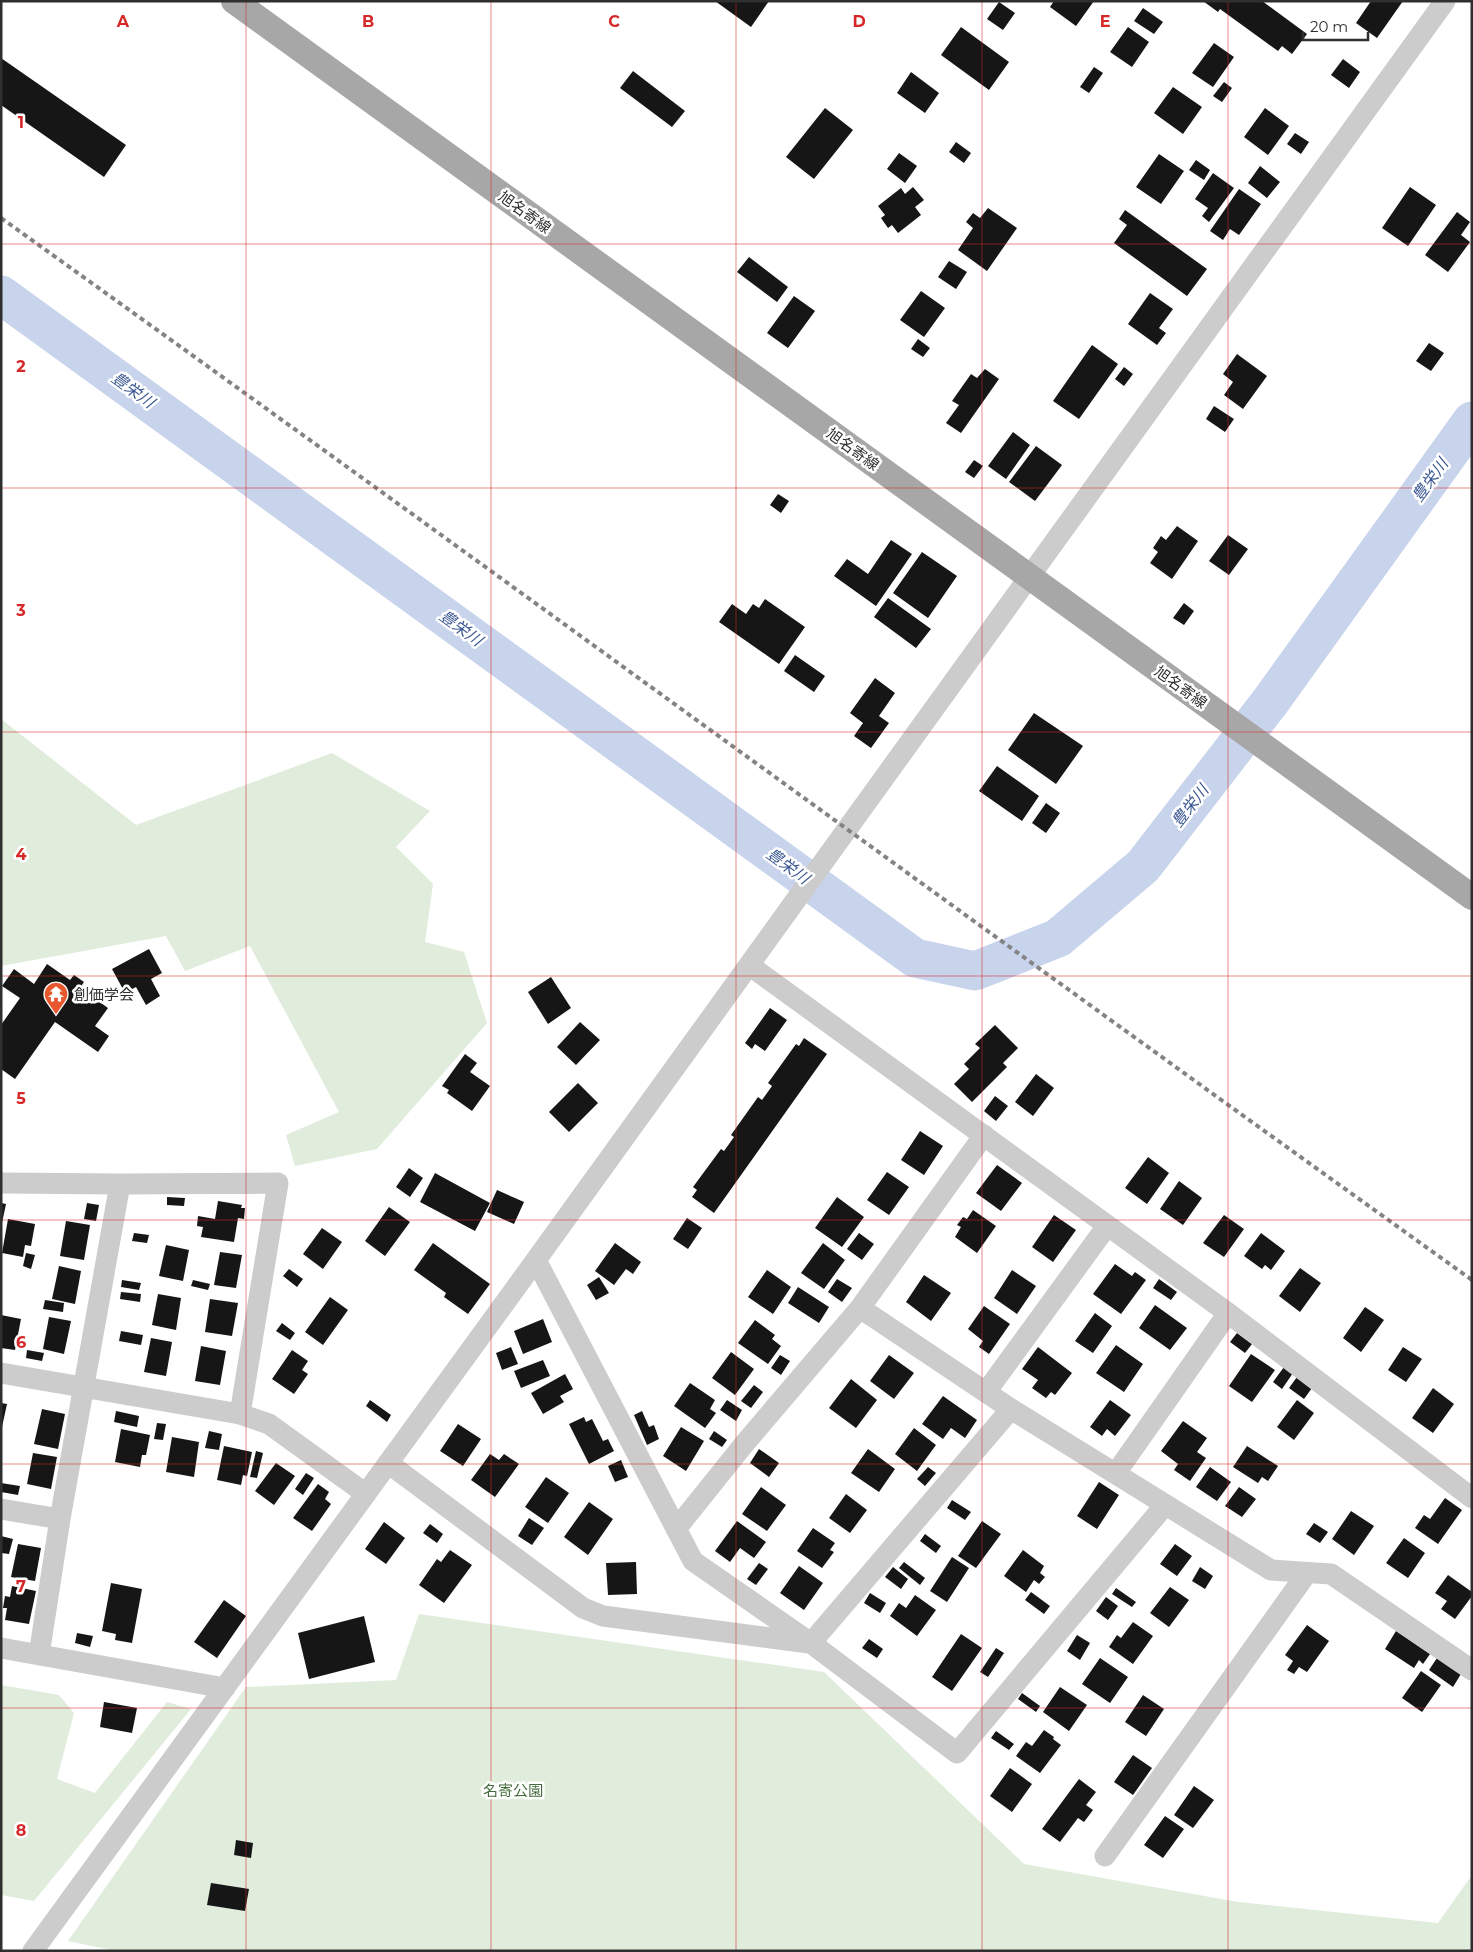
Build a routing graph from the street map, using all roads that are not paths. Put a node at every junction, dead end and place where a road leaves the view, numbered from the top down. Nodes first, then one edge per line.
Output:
1 (234, 1) edge
2 (1445, 1) edge
3 (1029, 577) junction
4 (1472, 897) edge
5 (749, 965) junction
6 (984, 1135) junction
7 (1, 1183) edge
8 (120, 1184) junction
9 (1107, 1226) junction
10 (536, 1260) junction
11 (860, 1308) junction
12 (1228, 1313) junction
13 (1, 1373) edge
14 (85, 1388) junction
15 (986, 1392) junction
16 (1011, 1409) junction
17 (240, 1414) junction
18 (388, 1463) junction
19 (1116, 1473) junction
20 (366, 1494) junction
21 (1472, 1498) edge
22 (1165, 1504) junction
23 (1, 1509) edge
24 (60, 1519) junction
25 (676, 1529) junction
26 (1307, 1573) junction
27 (811, 1644) junction
28 (1, 1648) edge
29 (39, 1655) junction
30 (1472, 1670) edge
31 (225, 1688) junction
32 (1105, 1856) dead end
33 (34, 1951) edge

1 - 3 main road, 旭名寄線
2 - 3 street
3 - 4 main road, 旭名寄線
3 - 5 street
5 - 6 street
5 - 10 street
6 - 9 street
6 - 11 street
7 - 8 street
8 - 14 street
8 - 17 street
9 - 12 street
9 - 15 street
10 - 18 street
10 - 25 street
11 - 15 street
11 - 25 street
12 - 19 street
12 - 21 street
13 - 14 street
14 - 17 street
14 - 24 street
15 - 16 street
16 - 19 street
16 - 27 street
17 - 20 street
18 - 20 street
18 - 27 street
19 - 22 street
20 - 31 street
22 - 26 street
22 - 27 street
23 - 24 street
24 - 29 street
25 - 27 street
26 - 30 street
26 - 32 street
28 - 29 street
29 - 31 street
31 - 33 street

